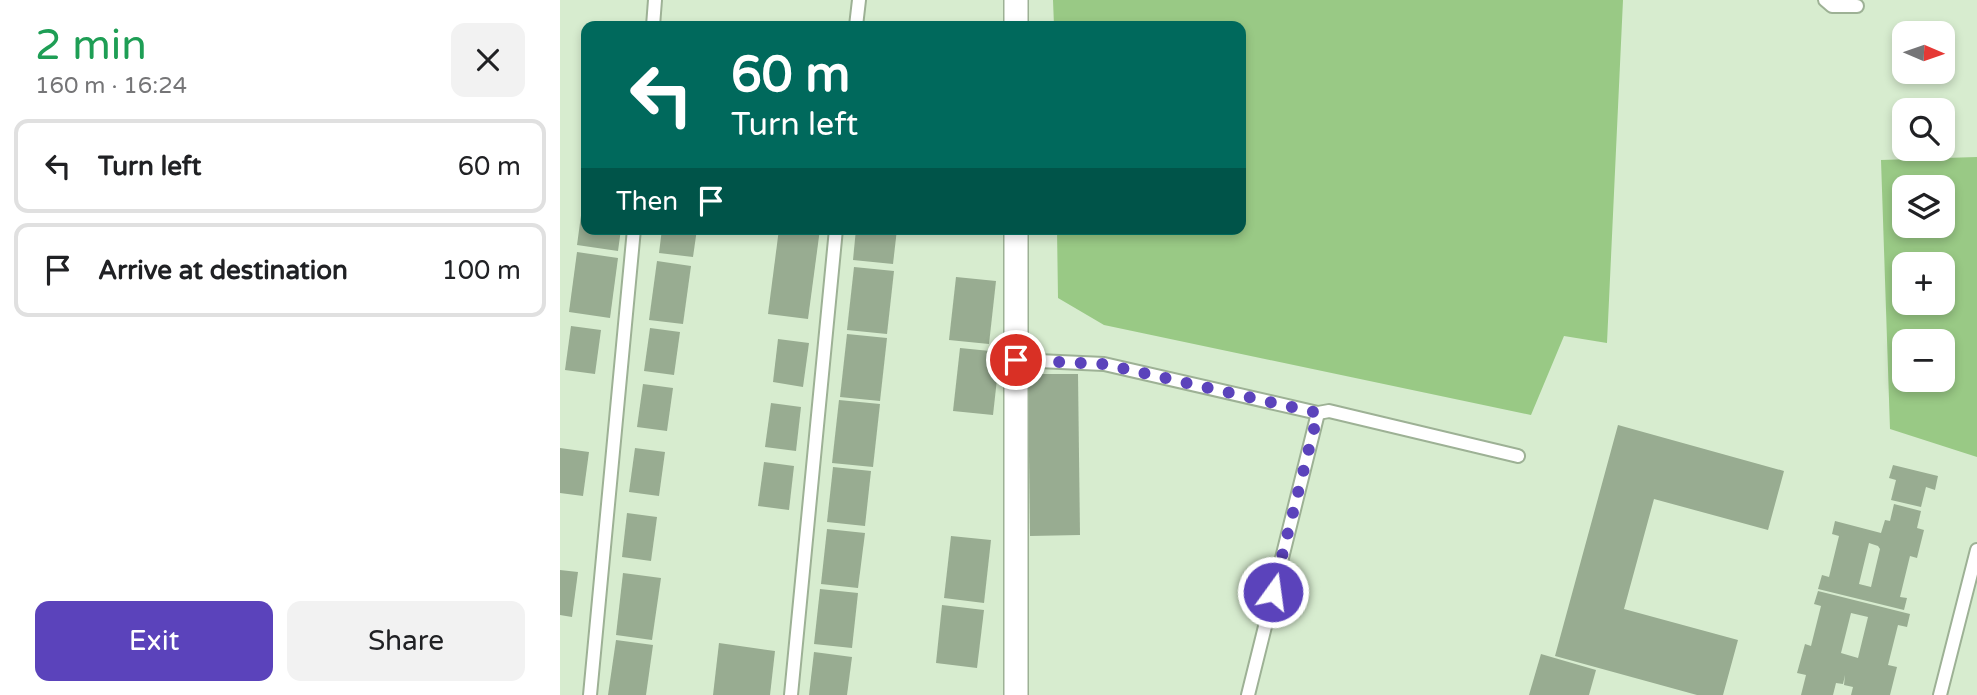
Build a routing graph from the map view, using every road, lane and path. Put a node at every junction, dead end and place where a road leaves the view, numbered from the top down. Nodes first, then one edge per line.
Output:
1 (655, 0) edge
2 (859, 0) edge
3 (1016, 0) edge
4 (1825, 0) edge
5 (1857, 6) dead end
6 (653, 21) edge
7 (857, 21) edge
8 (1016, 21) edge
9 (633, 235) edge
10 (835, 235) edge
11 (1016, 235) edge
12 (1016, 360) junction
13 (1318, 413) junction
14 (1518, 456) dead end
15 (1977, 550) edge
16 (590, 695) edge
17 (790, 695) edge
18 (1016, 695) edge
19 (1248, 695) edge
20 (1940, 695) edge

1 - 6 lane
2 - 7 lane
3 - 8 street
4 - 5 lane
9 - 16 lane
10 - 17 lane
11 - 12 street
12 - 13 lane
12 - 18 street
13 - 14 lane
13 - 19 lane
15 - 20 lane

